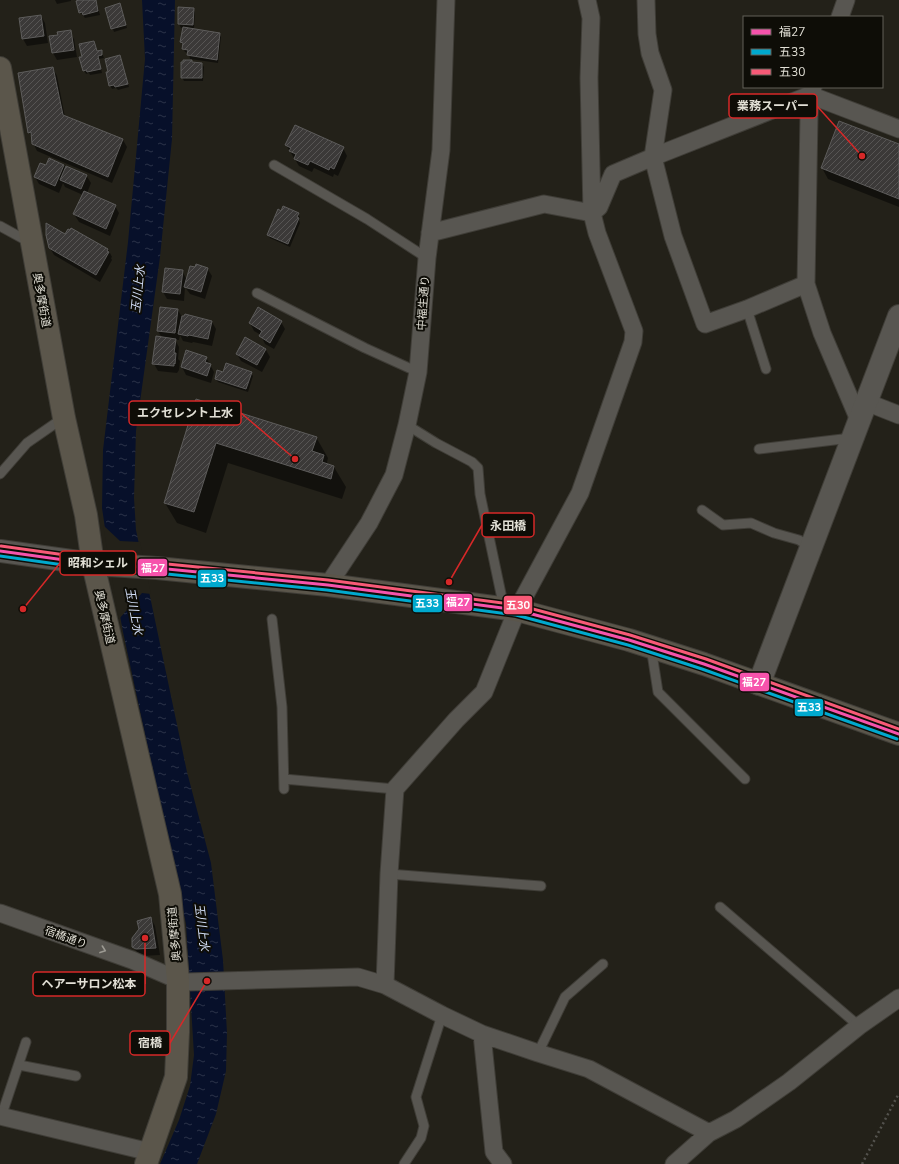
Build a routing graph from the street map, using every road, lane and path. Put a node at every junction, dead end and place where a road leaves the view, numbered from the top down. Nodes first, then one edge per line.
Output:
1 (446, 0) edge
2 (588, 0) edge
3 (646, 0) edge
4 (846, 0) edge
5 (840, 16) edge
6 (0, 68) edge
7 (812, 91) edge
8 (3, 103) edge
9 (899, 129) edge
10 (653, 157) junction
11 (274, 165) dead end
12 (592, 213) junction
13 (0, 226) edge
14 (430, 233) junction
15 (32, 244) junction
16 (427, 258) junction
17 (806, 284) junction
18 (257, 293) dead end
19 (747, 309) junction
20 (899, 316) edge
21 (766, 369) dead end
22 (418, 372) junction
23 (899, 415) edge
24 (64, 418) junction
25 (859, 420) junction
26 (407, 425) junction
27 (759, 449) dead end
28 (0, 474) edge
29 (702, 510) dead end
30 (810, 547) junction
31 (0, 551) edge
32 (97, 564) junction
33 (328, 584) junction
34 (511, 609) junction
35 (272, 619) dead end
36 (651, 646) junction
37 (759, 684) junction
38 (899, 734) edge
39 (745, 779) dead end
40 (284, 780) junction
41 (284, 789) dead end
42 (395, 789) junction
43 (389, 874) junction
44 (541, 886) dead end
45 (720, 907) dead end
46 (0, 913) edge
47 (603, 964) dead end
48 (183, 981) junction
49 (385, 985) junction
50 (899, 998) edge
51 (442, 1015) junction
52 (859, 1026) junction
53 (482, 1034) junction
54 (26, 1042) dead end
55 (538, 1053) junction
56 (18, 1065) junction
57 (76, 1076) dead end
58 (899, 1093) edge
59 (1, 1116) edge
60 (709, 1133) junction
61 (148, 1158) edge
62 (404, 1164) edge
63 (503, 1164) edge
64 (674, 1164) edge
65 (862, 1164) edge

1 - 14 street, 中福生通り
2 - 12 street
3 - 10 street
4 - 5 street
6 - 8 main road, 奥多摩街道
7 - 9 street
7 - 10 street
7 - 17 street
8 - 15 main road, 奥多摩街道
10 - 12 street
10 - 19 street
11 - 16 lane
12 - 14 street
12 - 34 street
13 - 15 lane
14 - 16 street, 中福生通り
15 - 24 main road, 奥多摩街道
16 - 22 street, 中福生通り
17 - 19 street
17 - 25 street
18 - 22 lane
19 - 21 lane
20 - 25 street
22 - 26 street, 中福生通り
23 - 25 street
24 - 28 lane
24 - 32 main road, 奥多摩街道
25 - 27 lane
25 - 30 street
26 - 33 street, 中福生通り
26 - 34 lane
29 - 30 lane
30 - 37 street
31 - 32 street
32 - 33 main road
32 - 48 main road, 奥多摩街道
33 - 34 main road
34 - 36 main road
34 - 42 street
35 - 40 lane
36 - 37 main road
36 - 39 lane
37 - 38 main road
40 - 41 lane
40 - 42 lane
42 - 43 street
43 - 44 lane
43 - 49 street
45 - 52 lane
46 -> 48 street, 宿橋通り
47 - 55 lane
48 - 49 street
48 - 61 main road, 奥多摩街道
49 - 51 street
50 - 52 street
51 - 53 street
51 - 62 lane
52 - 60 street
53 - 55 street
53 - 63 street
54 - 56 lane
55 - 60 street
56 - 57 lane
56 - 59 lane
58 - 65 path
59 - 61 street
60 - 64 street

